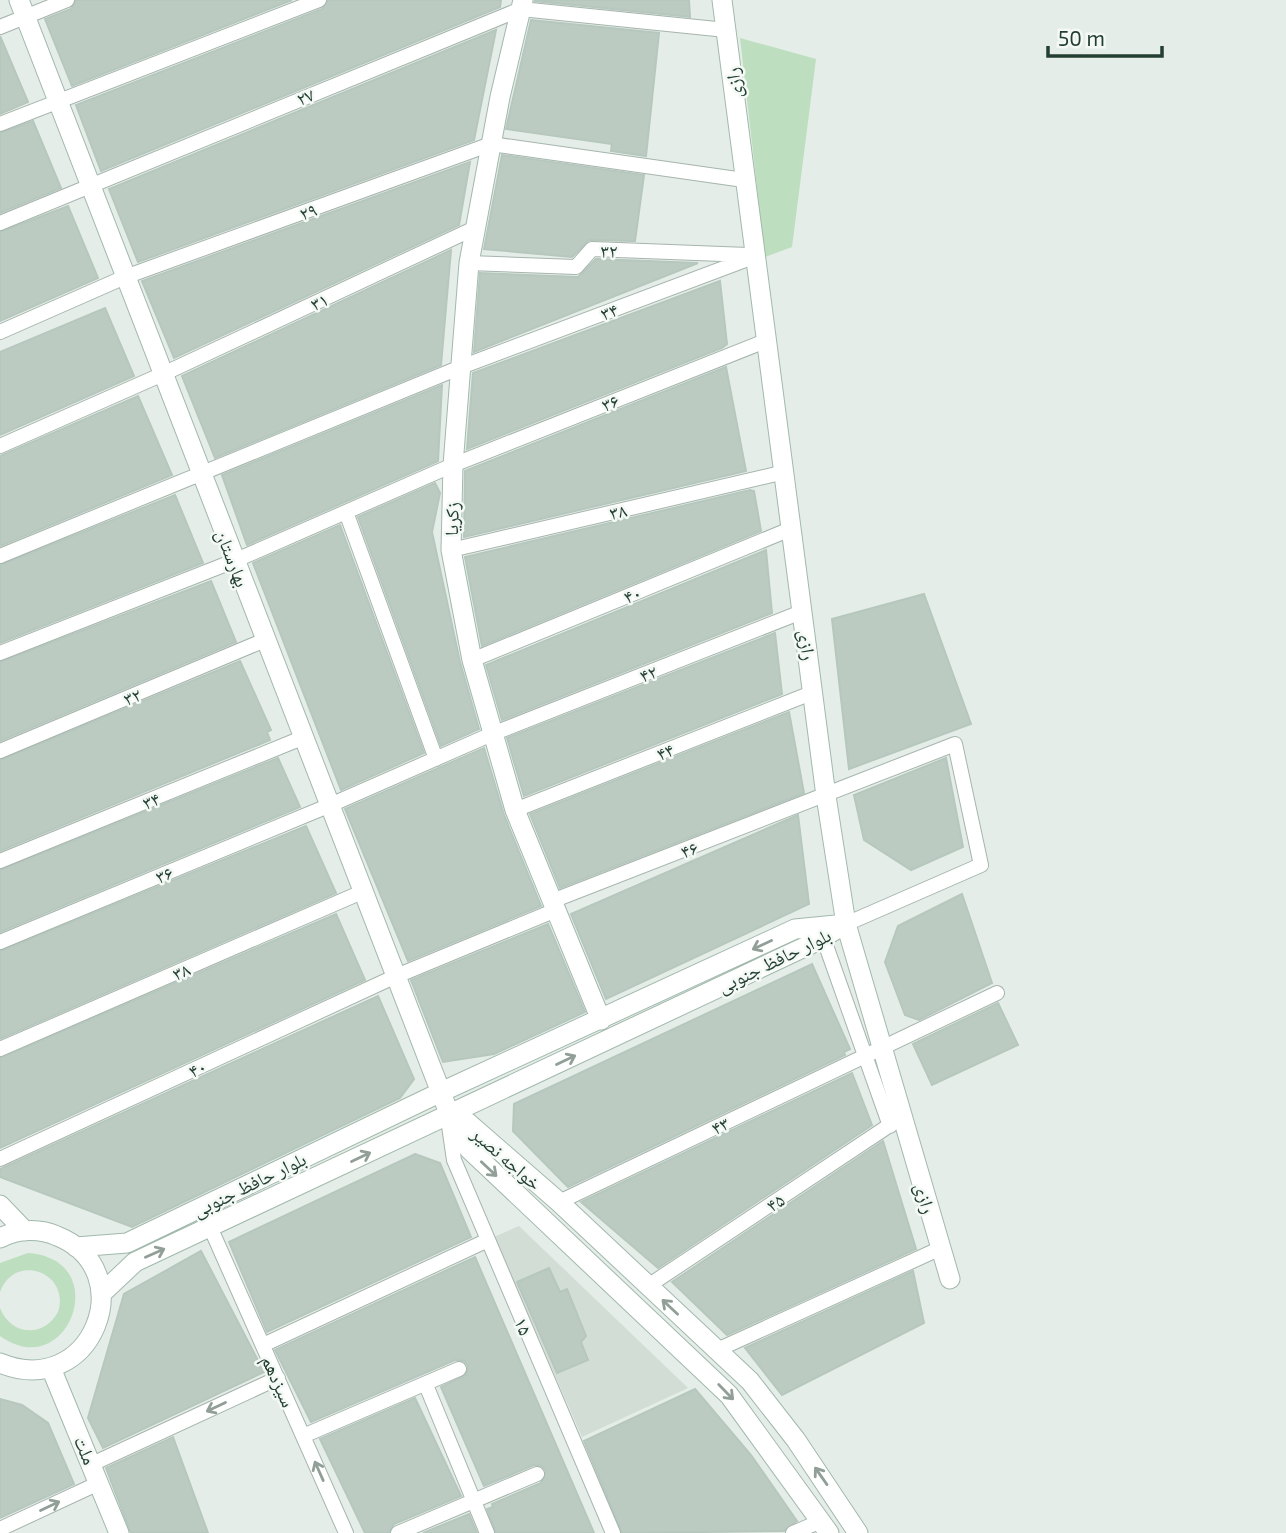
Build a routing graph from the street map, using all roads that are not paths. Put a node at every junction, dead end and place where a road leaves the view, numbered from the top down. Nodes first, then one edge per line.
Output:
1 (67, 0) edge
2 (319, 0) edge
3 (722, 0) edge
4 (522, 5) edge
5 (22, 8) edge
6 (0, 27) edge
7 (726, 30) junction
8 (58, 100) junction
9 (0, 124) edge
10 (491, 144) junction
11 (744, 180) junction
12 (90, 184) junction
13 (0, 223) edge
14 (475, 228) junction
15 (756, 256) junction
16 (469, 263) junction
17 (125, 277) junction
18 (0, 332) edge
19 (768, 340) junction
20 (461, 366) junction
21 (163, 374) junction
22 (0, 446) edge
23 (453, 465) junction
24 (785, 472) junction
25 (201, 474) junction
26 (346, 512) junction
27 (793, 528) junction
28 (450, 550) junction
29 (0, 556) edge
30 (234, 561) junction
31 (804, 611) junction
32 (265, 640) junction
33 (0, 653) edge
34 (472, 660) junction
35 (814, 692) junction
36 (492, 734) junction
37 (302, 738) junction
38 (0, 751) edge
39 (436, 759) junction
40 (826, 796) junction
41 (328, 806) junction
42 (516, 810) junction
43 (0, 861) edge
44 (362, 892) junction
45 (554, 905) junction
46 (846, 925) junction
47 (823, 937) junction
48 (0, 942) edge
49 (394, 977) junction
50 (997, 993) dead end
51 (601, 1020) junction
52 (0, 1049) edge
53 (875, 1051) junction
54 (439, 1093) junction
55 (447, 1116) junction
56 (896, 1122) junction
57 (475, 1142) junction
58 (0, 1159) edge
59 (559, 1202) junction
60 (0, 1205) edge
61 (211, 1228) junction
62 (24, 1231) junction
63 (0, 1238) edge
64 (488, 1240) junction
65 (76, 1247) junction
66 (941, 1248) junction
67 (950, 1279) dead end
68 (648, 1286) junction
69 (101, 1294) junction
70 (263, 1345) junction
71 (717, 1350) junction
72 (0, 1363) edge
73 (51, 1368) junction
74 (458, 1369) dead end
75 (278, 1378) junction
76 (426, 1385) junction
77 (303, 1436) junction
78 (92, 1464) junction
79 (537, 1474) dead end
80 (99, 1483) junction
81 (474, 1500) junction
82 (825, 1527) edge
83 (0, 1529) edge
84 (119, 1533) edge
85 (346, 1533) edge
86 (398, 1533) edge
87 (487, 1533) edge
88 (613, 1533) edge
89 (793, 1533) edge
90 (858, 1533) edge

1 - 5 street
2 - 8 street
3 - 7 main road, رازی
4 - 7 street
4 - 10 main road, زکریا
4 - 12 street, ۲۷
5 - 6 street
5 - 8 main road, بهارستان
7 - 11 main road, رازی
8 - 9 street
8 - 12 main road, بهارستان
10 - 11 street
10 - 14 main road, زکریا
10 - 17 street, ۲۹
11 - 15 main road, رازی
12 - 13 street, ۲۷
12 - 17 main road, بهارستان
14 - 16 main road, زکریا
14 - 21 street, ۳۱
15 - 16 street, ۳۲
15 - 19 main road, رازی
15 - 20 street, ۳۴
16 - 20 main road, زکریا
17 - 18 street, ۲۹
17 - 21 main road, بهارستان
19 - 23 street, ۳۶
19 - 24 main road, رازی
20 - 23 main road, زکریا
20 - 25 street, ۳۴
21 - 22 street, ۳۱
21 - 25 main road, بهارستان
23 - 26 street, ۳۶
23 - 28 main road, زکریا
24 - 27 main road, رازی
24 - 28 street, ۳۸
25 - 29 street, ۳۴
25 - 30 main road, بهارستان
26 - 30 street, ۳۶
26 - 39 street
27 - 31 main road, رازی
27 - 34 street, ۴۰
28 - 34 main road, زکریا
30 - 32 main road, بهارستان
30 - 33 street, ۳۶
31 - 35 main road, رازی
31 - 36 street, ۴۲
32 - 37 main road, بهارستان
32 - 38 street, ۳۲
34 - 36 main road, زکریا
35 - 40 main road, رازی
35 - 42 street, ۴۴
36 - 39 street, ۴۲
36 - 42 main road, زکریا
37 - 41 main road, بهارستان
37 - 43 street, ۳۴
39 - 41 street, ۳۶
40 - 45 street, ۴۶
40 - 46 main road, رازی
40 - 46 street
41 - 44 main road, بهارستان
41 - 48 street, ۳۶
42 - 45 main road, زکریا
44 - 49 main road, بهارستان
44 - 52 street, ۳۸
45 - 49 street, ۴۶
45 - 51 main road, زکریا
46 - 47 main road, بلوار حافظ جنوبی
46 -> 51 main road, بلوار حافظ جنوبی
46 - 53 main road, رازی
47 - 53 street
55 -> 47 main road, بلوار حافظ جنوبی
49 - 54 main road, بهارستان
49 - 58 street, ۴۰
50 - 53 street, ۴۳
51 - 54 main road, بلوار حافظ جنوبی
53 - 56 main road, رازی
53 - 59 street, ۴۳
54 - 55 main road, بهارستان
54 - 65 main road, بلوار حافظ جنوبی
55 - 57 main road, خواجه نصیر
61 -> 55 main road, بلوار حافظ جنوبی
55 - 64 street, ۱۵
56 - 66 main road, رازی
56 - 68 street, ۴۵
57 - 59 main road, خواجه نصیر
57 -> 82 main road, خواجه نصیر
59 - 68 main road, خواجه نصیر
60 - 62 main road
69 -> 61 main road, بلوار حافظ جنوبی
61 - 70 street, سیزدهم
62 - 63 main road
62 - 65 main road
64 - 70 street
64 - 88 street, ۱۵
65 - 69 main road
66 - 67 main road, رازی
66 - 71 street
71 -> 68 main road, خواجه نصیر
69 - 73 main road
70 - 75 street, سیزدهم
90 -> 71 main road, خواجه نصیر
72 - 73 main road
73 - 78 main road, ملت
74 - 76 street
75 - 77 street, سیزدهم
75 -> 78 street
76 - 77 street
76 - 81 street
85 -> 77 street, سیزدهم
78 - 80 main road, ملت
79 - 81 street
83 -> 80 street
80 - 84 main road, ملت
81 - 86 street
81 - 87 street
82 - 89 street

